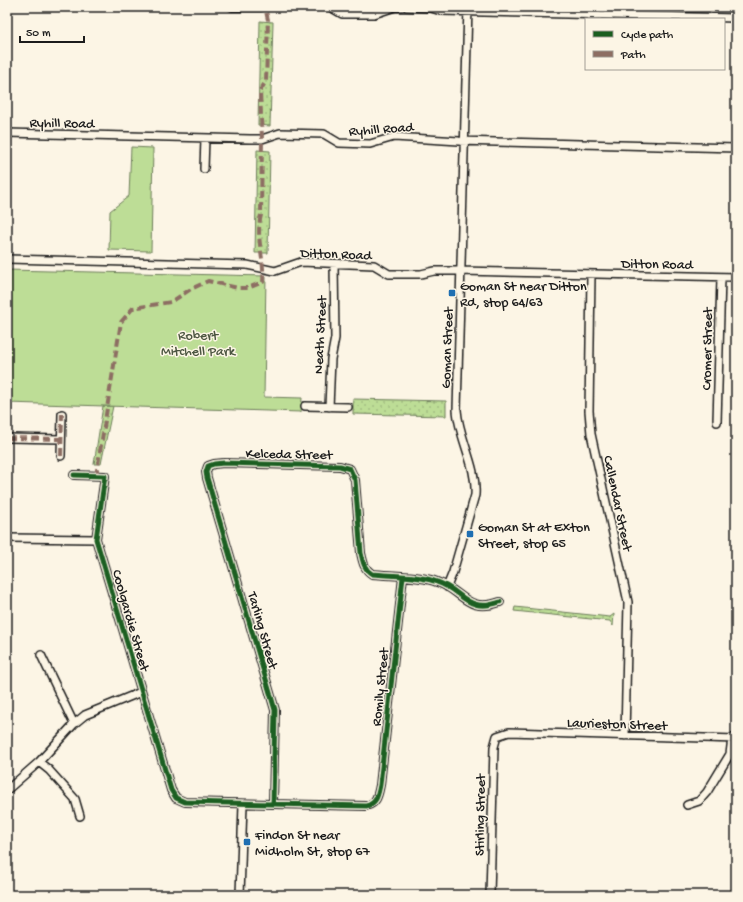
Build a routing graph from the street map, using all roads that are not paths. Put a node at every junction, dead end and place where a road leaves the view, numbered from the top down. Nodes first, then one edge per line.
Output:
1 (232, 7) edge
2 (261, 7) edge
3 (330, 7) edge
4 (402, 7) edge
5 (406, 7) edge
6 (468, 10) edge
7 (736, 18) edge
8 (7, 133) edge
9 (205, 138) junction
10 (464, 142) junction
11 (736, 148) edge
12 (204, 169) dead end
13 (7, 259) edge
14 (334, 264) junction
15 (462, 271) junction
16 (591, 275) junction
17 (721, 277) junction
18 (736, 277) edge
19 (305, 406) dead end
20 (329, 407) junction
21 (348, 407) dead end
22 (62, 414) dead end
23 (717, 422) dead end
24 (7, 438) edge
25 (61, 439) junction
26 (61, 456) dead end
27 (208, 466) joint
28 (74, 475) dead end
29 (7, 538) edge
30 (96, 539) junction
31 (403, 577) junction
32 (447, 587) junction
33 (500, 602) dead end
34 (41, 655) dead end
35 (141, 692) junction
36 (74, 724) junction
37 (497, 736) joint
38 (625, 736) junction
39 (734, 739) edge
40 (39, 762) junction
41 (7, 790) edge
42 (243, 804) junction
43 (273, 804) junction
44 (686, 804) dead end
45 (80, 816) dead end
46 (240, 895) edge
47 (490, 895) edge

1 - 2 street
3 - 4 street
5 - 6 street
6 - 7 street
6 - 10 street, Goman Street
8 - 9 street, Ryhill Road
9 - 10 street, Ryhill Road
9 - 12 street
10 - 11 street, Ryhill Road
10 - 15 street, Goman Street
13 - 14 street, Ditton Road
14 - 15 street, Ditton Road
14 - 20 street, Neath Street
15 - 16 street, Ditton Road
15 - 32 street, Goman Street
16 - 17 street, Ditton Road
16 - 38 street, Callendar Street
17 - 18 street, Ditton Road
17 - 23 street, Cromer Street
19 - 20 street
20 - 21 street
22 - 25 street
24 - 25 street
25 - 26 street
27 - 31 street, Kelceda Street
27 - 43 street, Tarling Street
28 - 30 street, Coolgardie Street
29 - 30 street
30 - 35 street, Coolgardie Street
31 - 32 street, Kelceda Street
31 - 43 street, Romily Street
32 - 33 street, Kelceda Street
34 - 36 street
35 - 36 street
35 - 42 street, Coolgardie Street
36 - 40 street
37 - 38 street, Laurieston Street
37 - 47 street, Stirling Street
38 - 39 street, Laurieston Street
39 - 44 street
40 - 41 street
40 - 45 street
42 - 43 street
42 - 46 street

